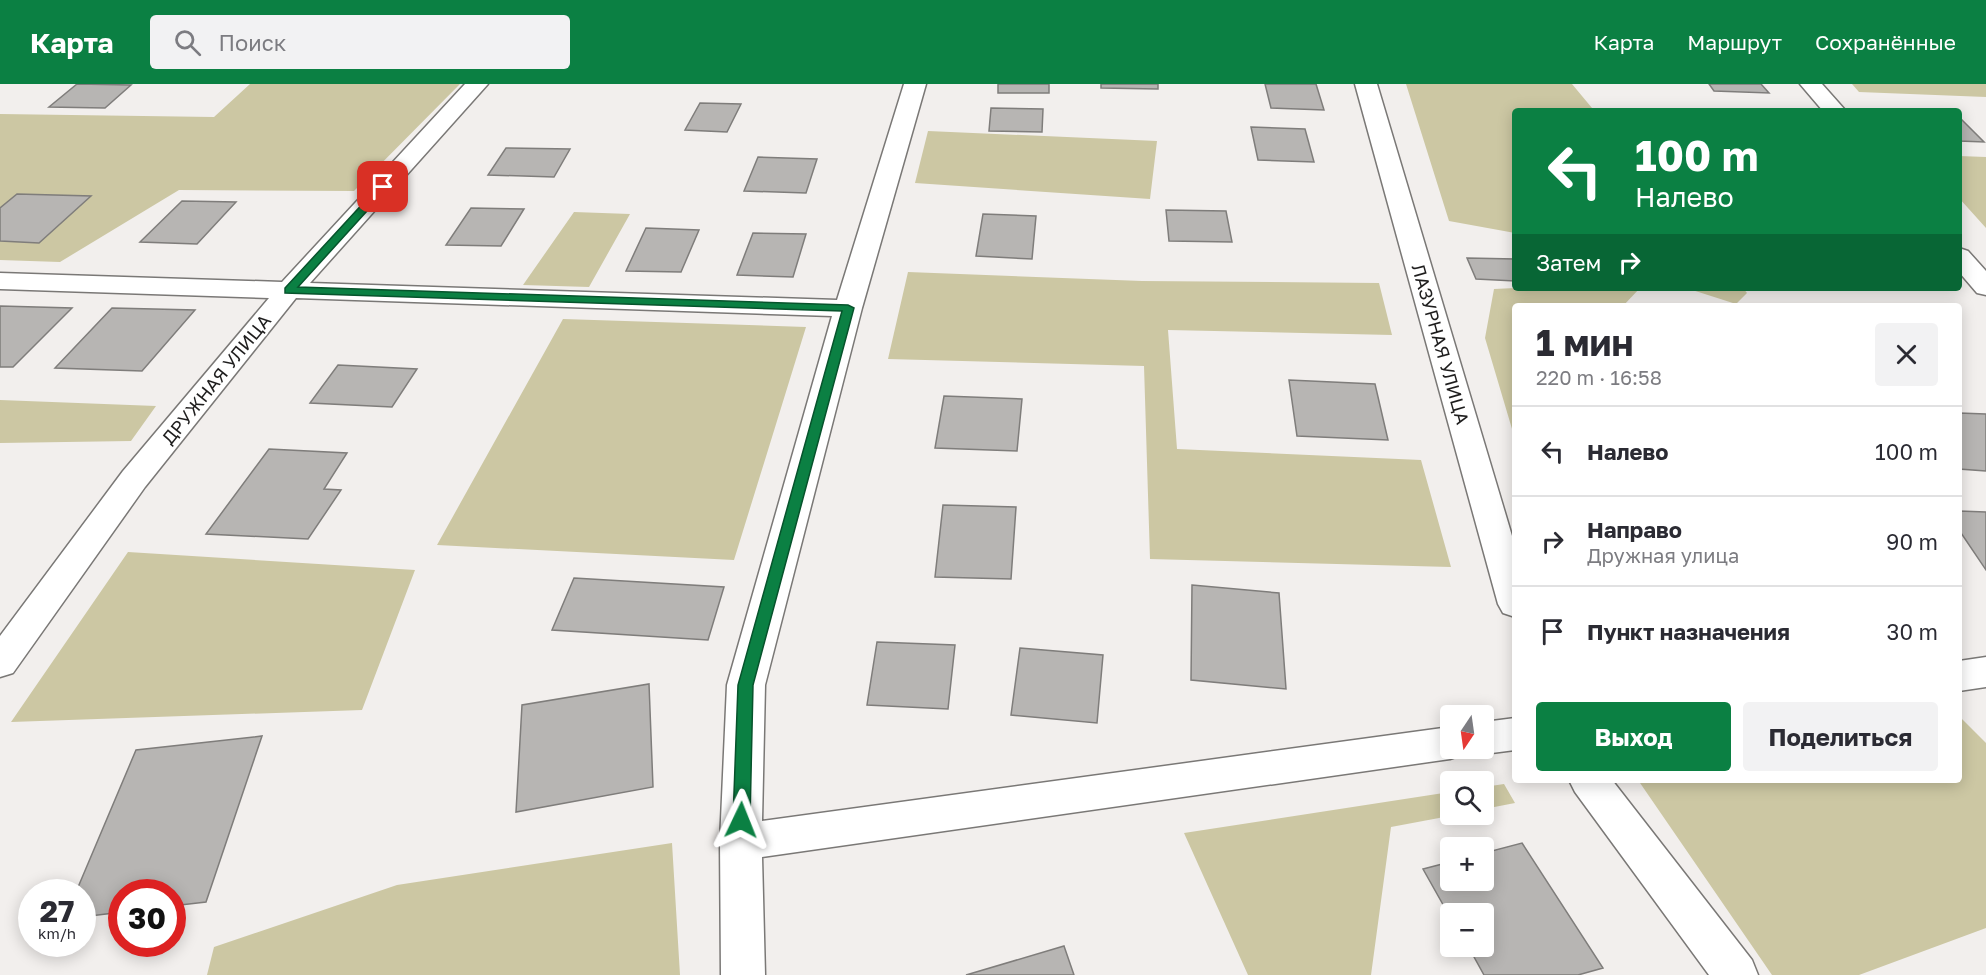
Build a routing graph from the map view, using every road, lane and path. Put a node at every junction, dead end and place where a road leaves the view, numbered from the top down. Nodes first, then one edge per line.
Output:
1 (477, 84) edge
2 (915, 84) edge
3 (1366, 84) edge
4 (1811, 84) edge
5 (1831, 108) edge
6 (1962, 259) edge
7 (0, 281) edge
8 (1986, 287) edge
9 (289, 290) junction
10 (848, 308) junction
11 (1512, 594) edge
12 (0, 663) edge
13 (1986, 672) edge
14 (1962, 676) edge
15 (1512, 734) edge
16 (1494, 737) edge
17 (1440, 744) edge
18 (1591, 783) edge
19 (741, 842) junction
20 (743, 975) edge
21 (1736, 975) edge

1 - 9 street, ДРУЖНАЯ УЛИЦА
2 - 10 street
3 - 11 street, ЛАЗУРНАЯ УЛИЦА
4 - 5 street
6 - 8 street
7 - 9 street
9 - 10 street
9 - 12 street, ДРУЖНАЯ УЛИЦА
10 - 19 street
13 - 14 street
15 - 16 street
17 - 19 street
18 - 21 street
19 - 20 street

